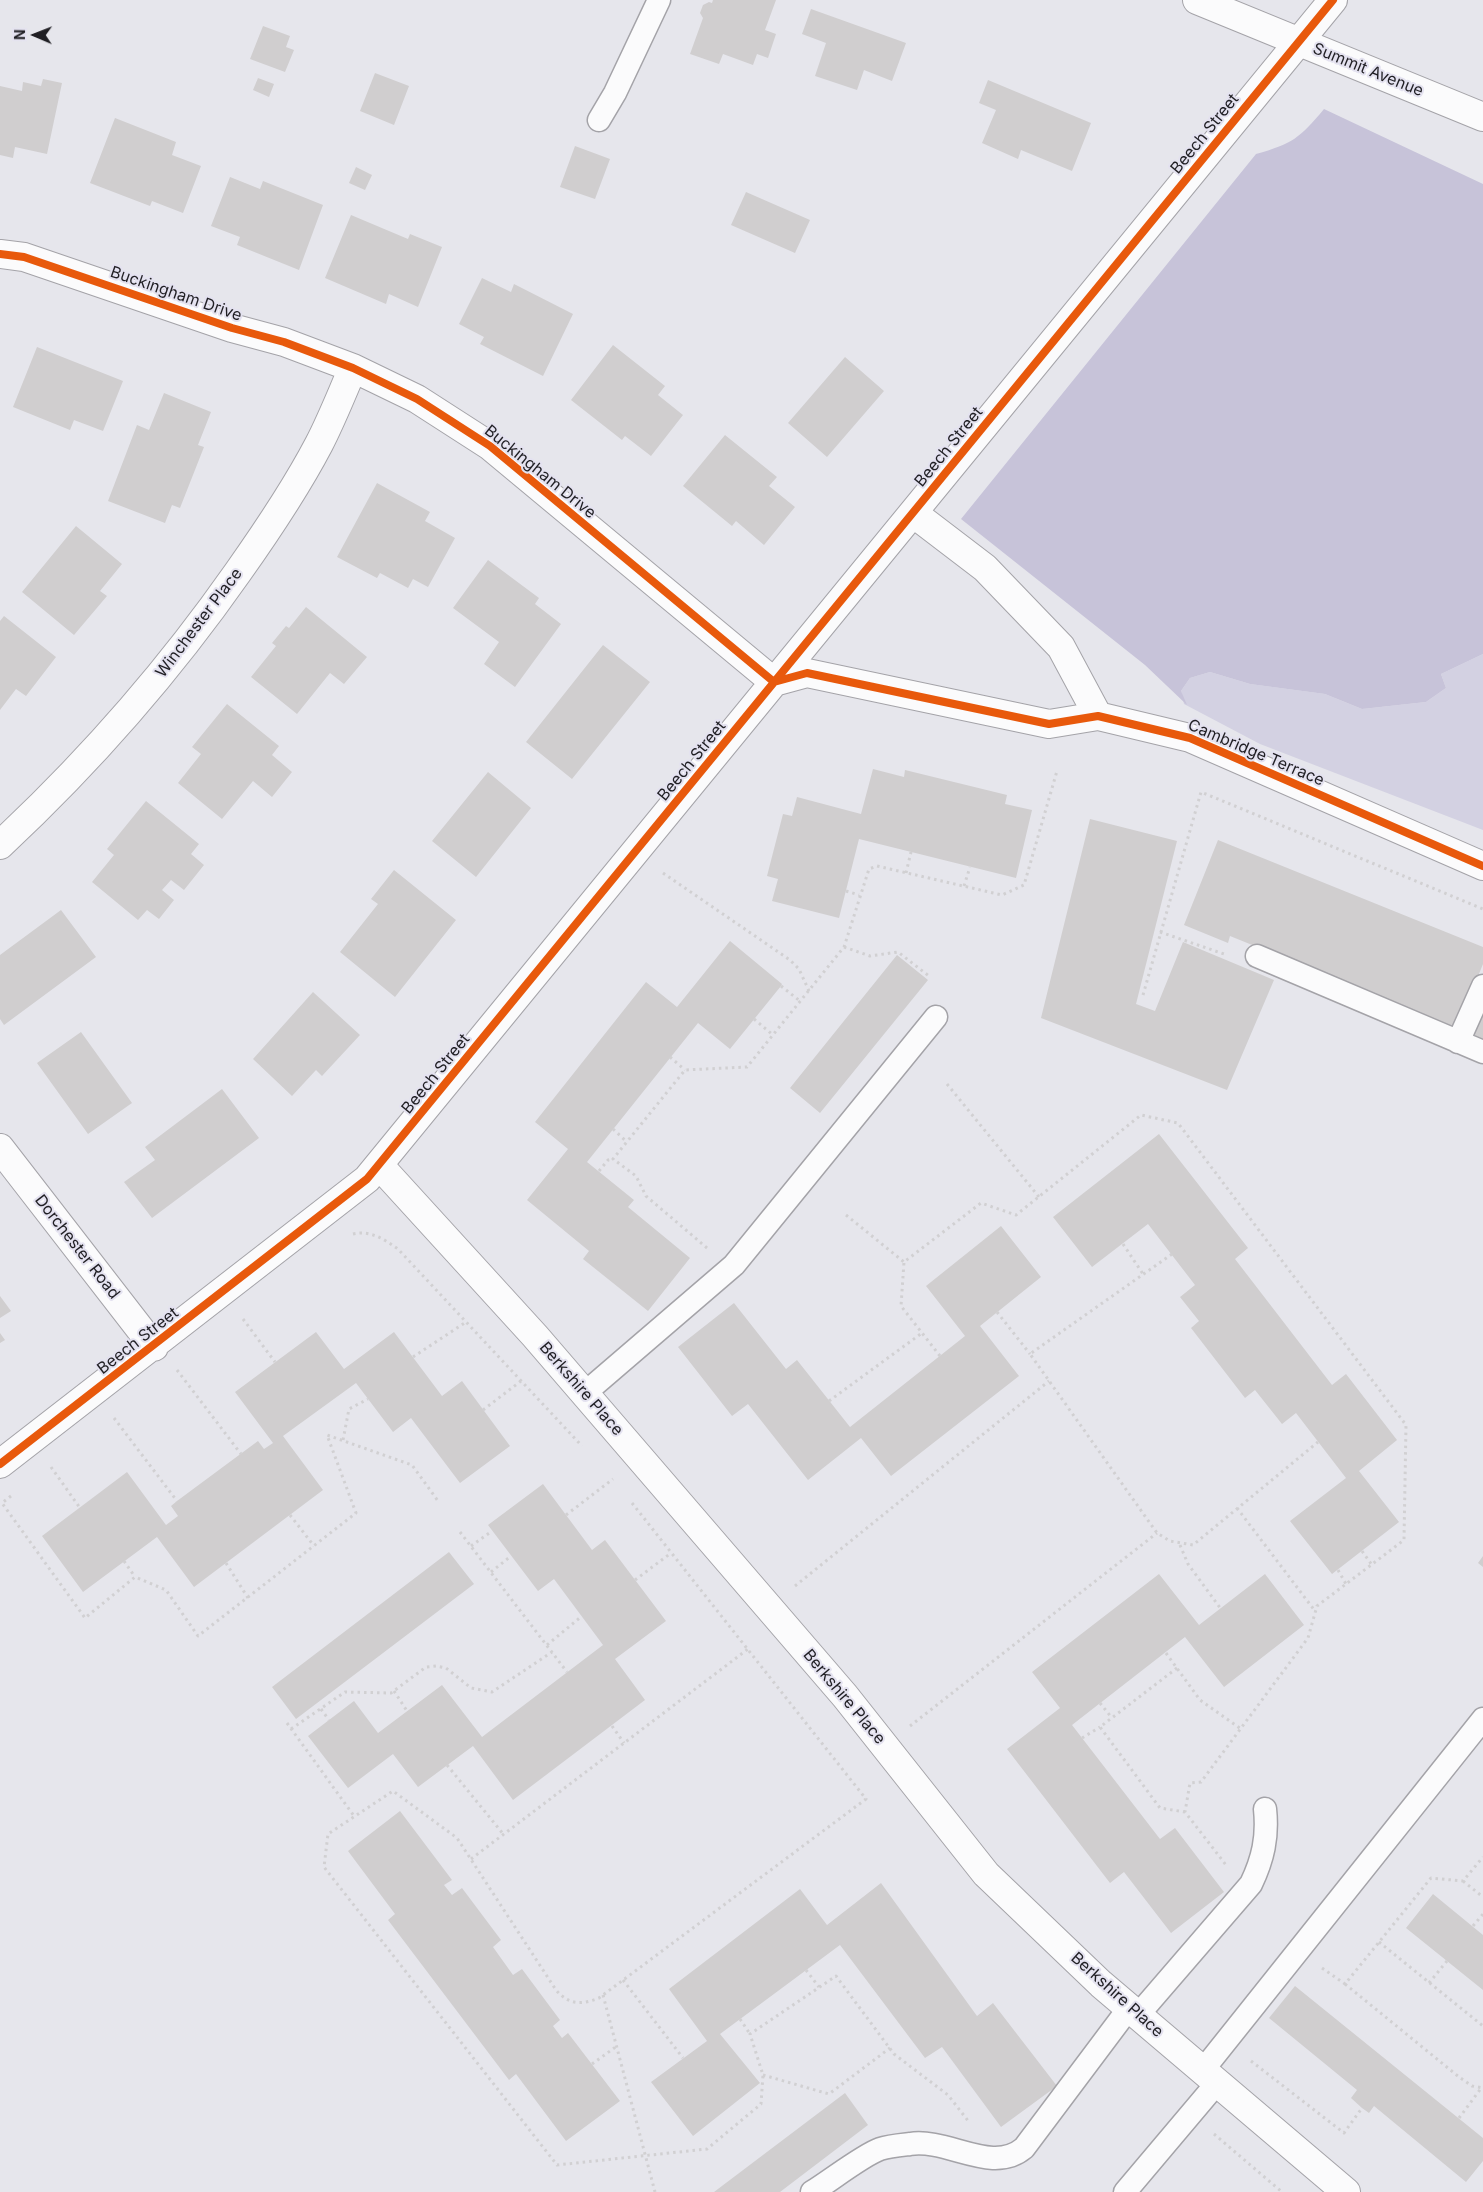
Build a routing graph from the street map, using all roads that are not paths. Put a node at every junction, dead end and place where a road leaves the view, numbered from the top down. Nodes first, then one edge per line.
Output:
1 (659, 0) edge
2 (1196, 0) edge
3 (1333, 0) edge
4 (1299, 42) junction
5 (1483, 117) edge
6 (599, 120) dead end
7 (0, 254) edge
8 (354, 368) junction
9 (913, 512) junction
10 (774, 682) junction
11 (1098, 716) junction
12 (0, 845) edge
13 (1483, 866) edge
14 (1257, 956) dead end
15 (1483, 986) edge
16 (936, 1017) dead end
17 (1458, 1042) junction
18 (1483, 1052) edge
19 (0, 1148) edge
20 (379, 1165) junction
21 (154, 1347) junction
22 (585, 1393) junction
23 (0, 1464) edge
24 (1483, 1718) edge
25 (1265, 1809) dead end
26 (1133, 2011) junction
27 (1210, 2076) junction
28 (812, 2192) edge
29 (1125, 2192) edge
30 (1346, 2192) edge

1 - 6 lane
2 - 4 street, Summit Avenue
3 - 4 street, Beech Street
4 - 5 street, Summit Avenue
4 - 9 street, Beech Street
7 - 8 street, Buckingham Drive
8 - 10 street, Buckingham Drive
8 - 12 street, Winchester Place
9 - 10 street, Beech Street
9 - 11 street
10 - 11 street, Cambridge Terrace
10 - 20 street, Beech Street
11 - 13 street, Cambridge Terrace
14 - 17 lane
15 - 17 lane
16 - 22 lane
17 - 18 lane
19 - 21 street, Dorchester Road
20 - 21 street, Beech Street
20 - 22 street, Berkshire Place
21 - 23 street, Beech Street
22 - 26 street, Berkshire Place
24 - 27 lane
25 - 26 lane
26 - 27 street, Berkshire Place
26 - 28 lane
27 - 29 lane
27 - 30 street, Berkshire Place

